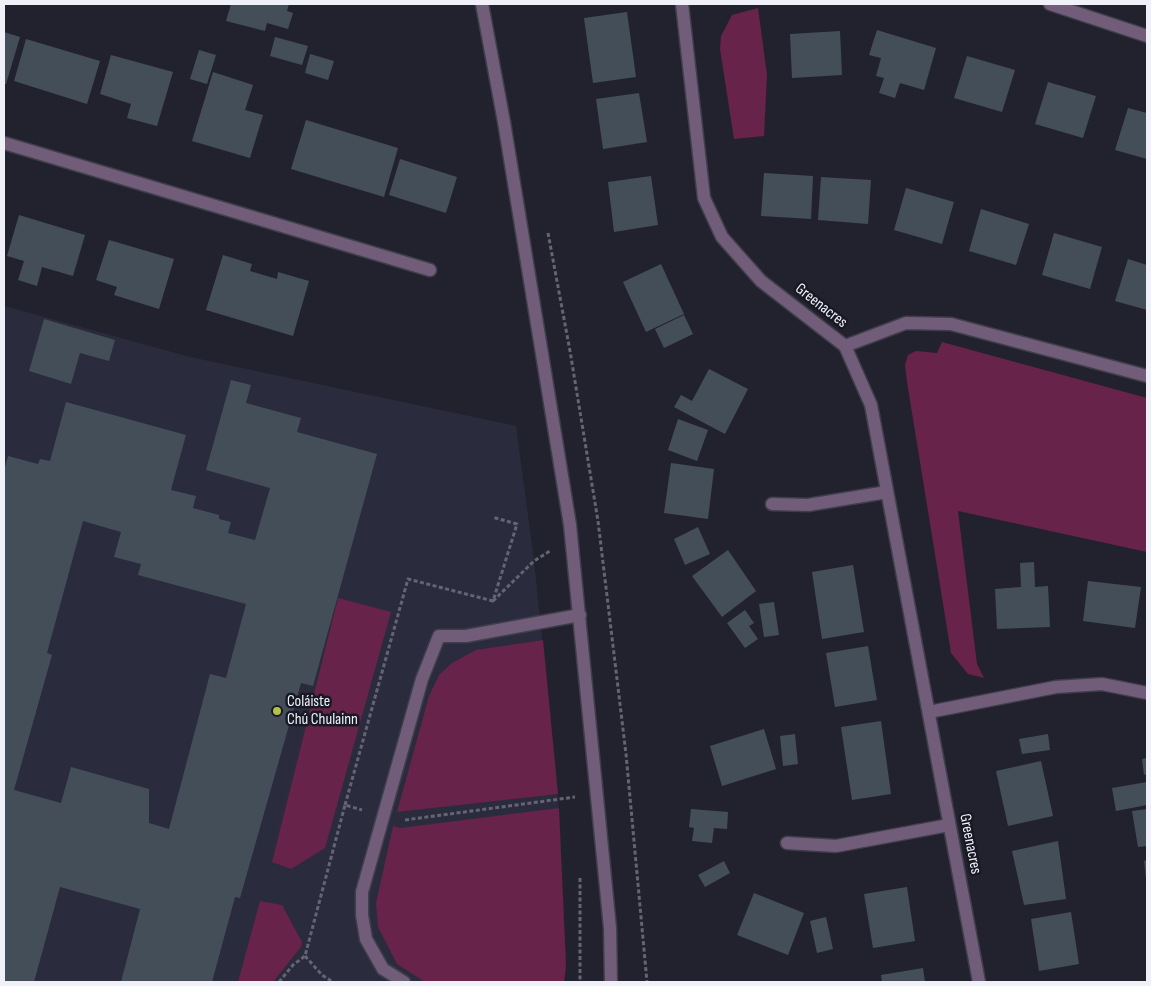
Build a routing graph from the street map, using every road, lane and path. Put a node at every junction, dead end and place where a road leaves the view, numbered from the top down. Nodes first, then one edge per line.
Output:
1 (482, 4) edge
2 (682, 4) edge
3 (1050, 4) edge
4 (1147, 36) edge
5 (4, 143) edge
6 (430, 270) dead end
7 (845, 346) junction
8 (1147, 376) edge
9 (887, 492) junction
10 (772, 504) dead end
11 (549, 542) dead end
12 (550, 551) junction
13 (551, 561) dead end
14 (493, 602) dead end
15 (580, 614) junction
16 (1147, 693) edge
17 (929, 712) junction
18 (576, 787) dead end
19 (577, 797) junction
20 (577, 804) dead end
21 (384, 816) junction
22 (950, 825) junction
23 (787, 843) dead end
24 (580, 876) dead end
25 (305, 956) junction
26 (279, 982) edge
27 (333, 982) edge
28 (404, 982) edge
29 (580, 982) edge
30 (611, 982) edge
31 (979, 982) edge

1 - 15 street
2 - 7 street, Greenacres
3 - 4 street
5 - 6 street
7 - 8 street
7 - 9 street, Greenacres
9 - 10 street
9 - 17 street, Greenacres
11 - 12 path
12 - 13 path
12 - 14 path
15 - 21 street
15 - 30 street
16 - 17 street
17 - 22 street, Greenacres
18 - 19 path
19 - 20 path
19 - 21 path
21 - 25 path
21 - 28 street
22 - 23 street
22 - 31 street, Greenacres
24 - 29 path
25 - 26 path
25 - 27 path

